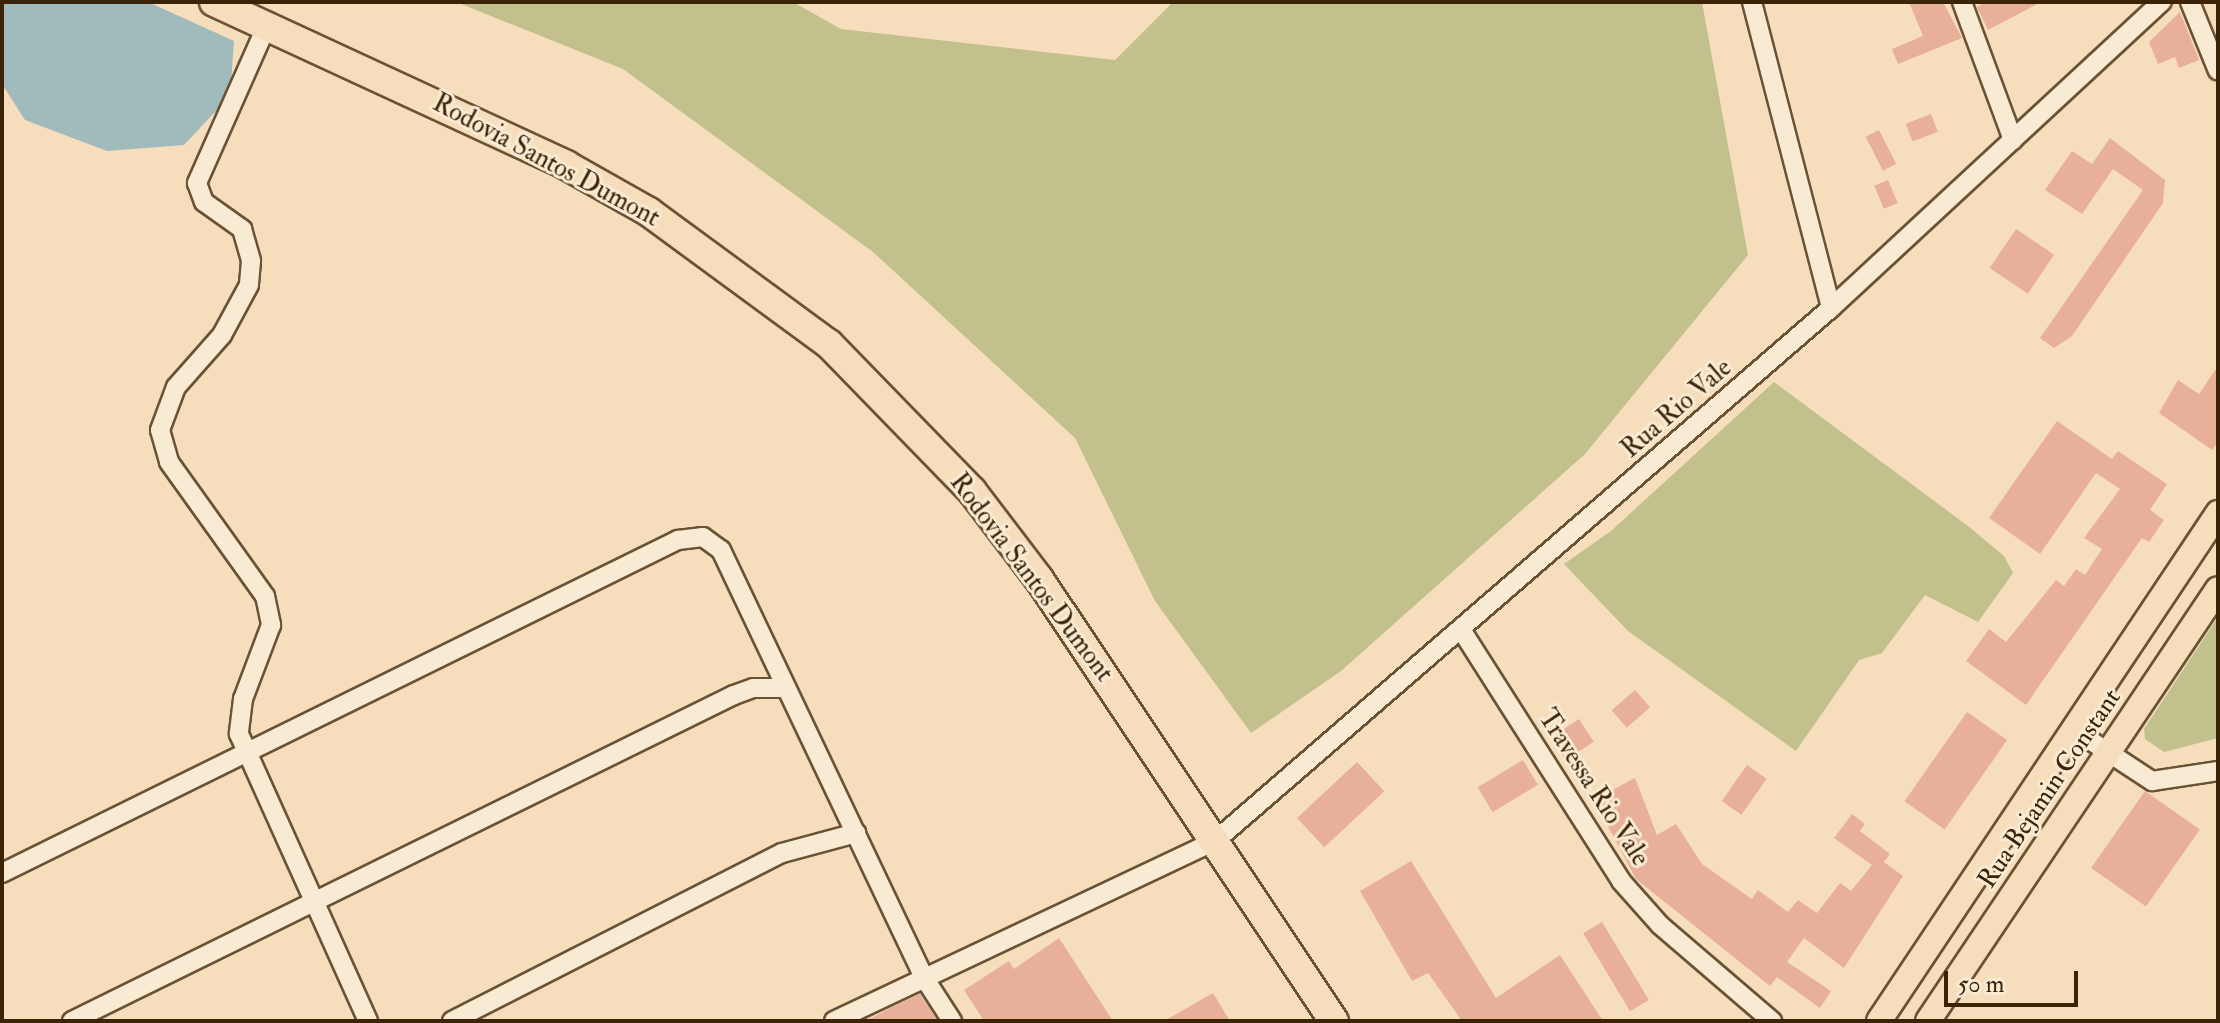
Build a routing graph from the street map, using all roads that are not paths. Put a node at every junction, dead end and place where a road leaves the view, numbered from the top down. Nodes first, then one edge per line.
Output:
1 (214, 2) edge
2 (1752, 2) edge
3 (1962, 2) edge
4 (2162, 2) edge
5 (2190, 2) edge
6 (267, 25) junction
7 (2218, 71) edge
8 (2013, 140) junction
9 (1831, 308) junction
10 (2215, 524) edge
11 (2218, 589) edge
12 (1462, 631) junction
13 (786, 688) junction
14 (2073, 729) junction
15 (2108, 752) junction
16 (244, 754) junction
17 (2218, 771) edge
18 (856, 833) junction
19 (1215, 841) junction
20 (2, 873) edge
21 (314, 903) junction
22 (923, 976) junction
23 (72, 1021) edge
24 (368, 1021) edge
25 (452, 1021) edge
26 (834, 1021) edge
27 (952, 1021) edge
28 (1334, 1021) edge
29 (1772, 1021) edge
30 (1879, 1021) edge
31 (1928, 1021) edge

1 - 6 highway, Rodovia Santos Dumont
2 - 9 street
3 - 8 street
4 - 8 street, Rua Rio Vale
5 - 7 street
6 - 16 street
6 - 19 highway, Rodovia Santos Dumont
8 - 9 street, Rua Rio Vale
9 - 12 street, Rua Rio Vale
10 - 14 main road
11 - 15 main road, Rua Bejamin Constant
12 - 19 street, Rua Rio Vale
12 - 29 street, Travessa Rio Vale
13 - 16 street
13 - 18 street
13 - 21 street
14 - 15 street
14 - 30 main road
15 - 17 street
15 - 31 main road, Rua Bejamin Constant
16 - 20 street
16 - 21 street
18 - 22 street
18 - 25 street
19 - 22 street, Rua Rio Vale
19 - 28 highway, Rodovia Santos Dumont
21 - 23 street
21 - 24 street
22 - 26 street, Rua Rio Vale
22 - 27 street

